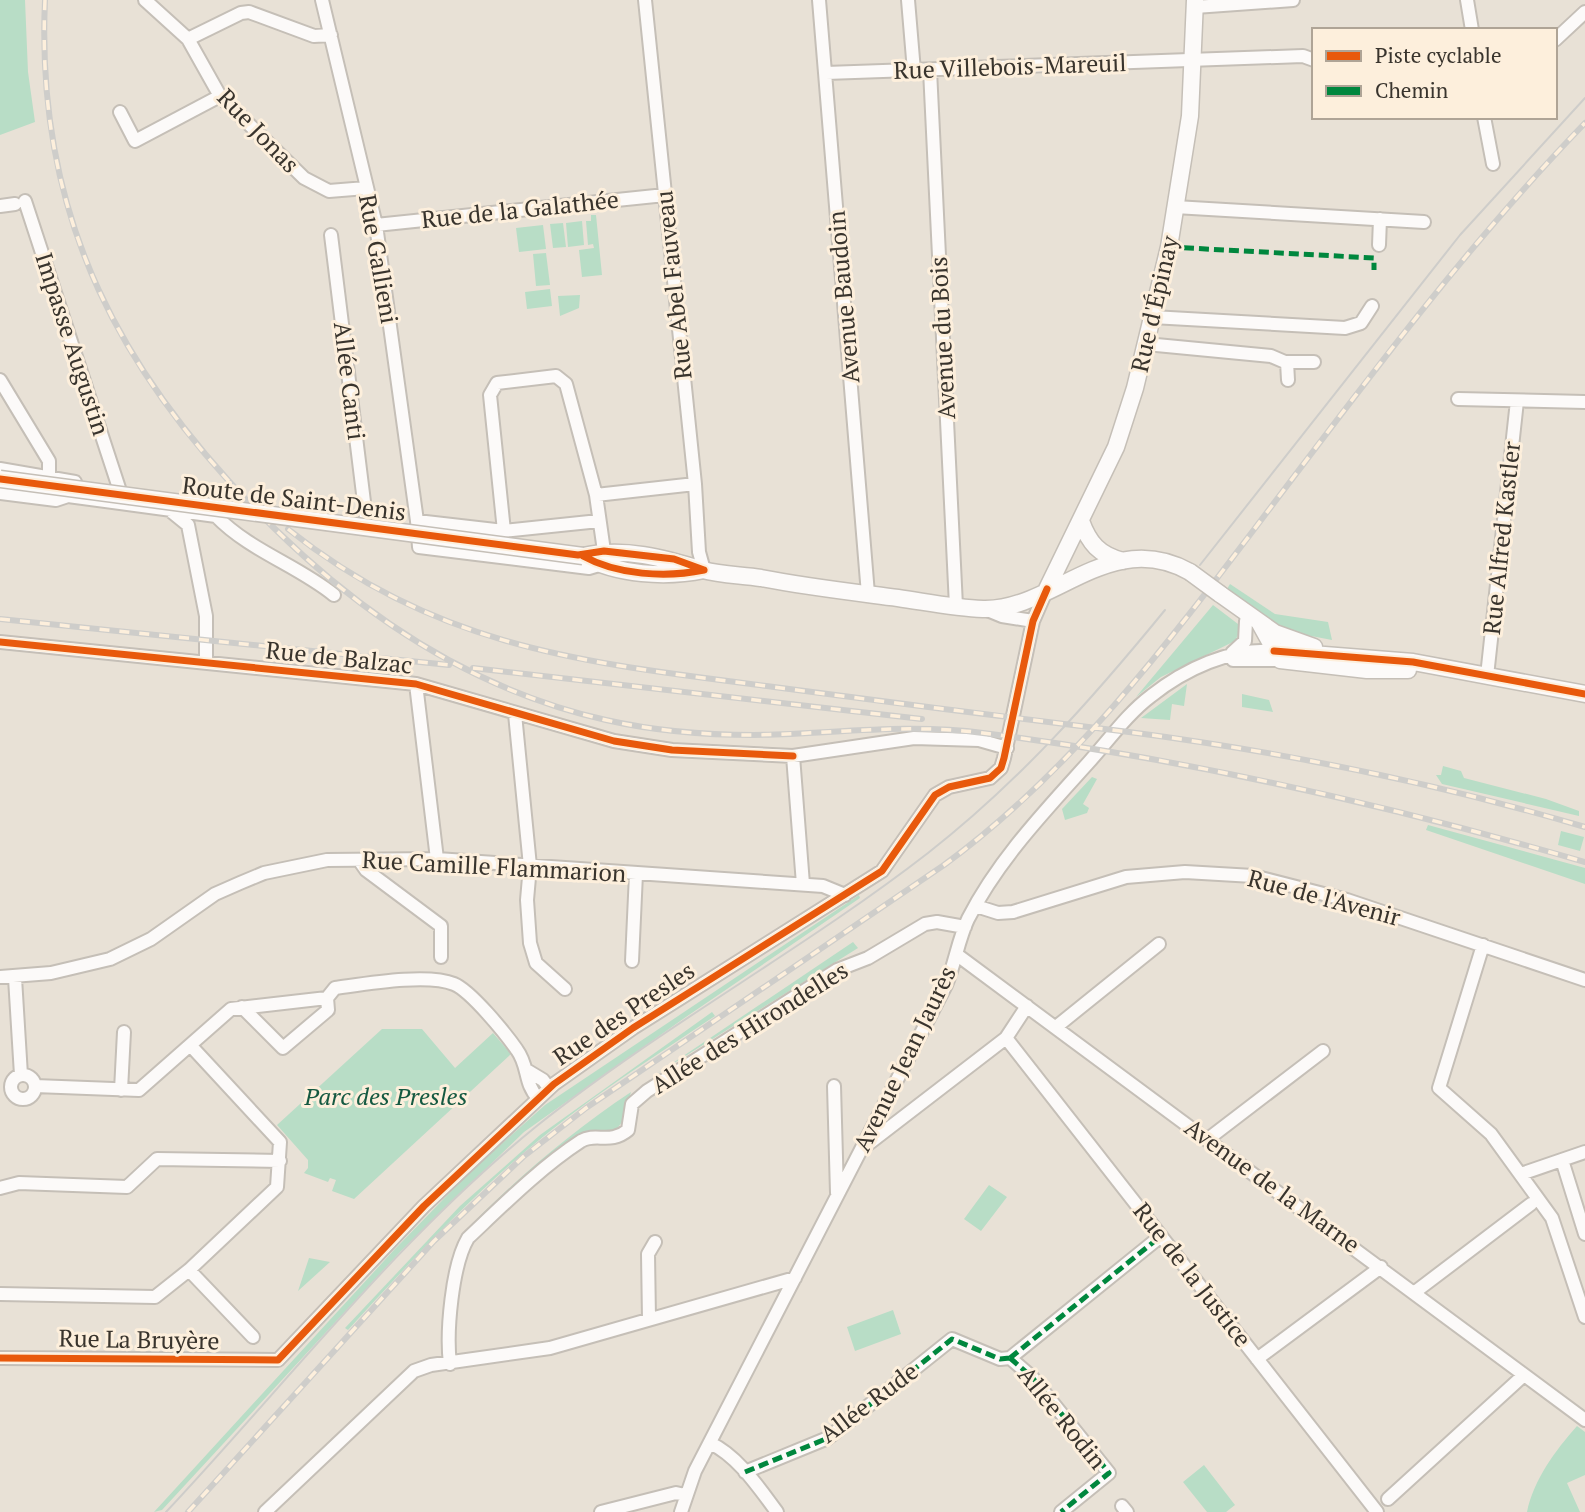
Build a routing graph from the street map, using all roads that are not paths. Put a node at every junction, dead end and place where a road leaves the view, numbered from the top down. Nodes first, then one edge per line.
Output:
1 (145, 0) edge
2 (322, 0) edge
3 (645, 0) edge
4 (819, 0) edge
5 (908, 0) edge
6 (1293, 0) edge
7 (1467, 0) edge
8 (1195, 3) edge
9 (1585, 12) edge
10 (1472, 28) edge
11 (331, 35) junction
12 (1557, 38) edge
13 (188, 39) junction
14 (1312, 59) edge
15 (1194, 61) junction
16 (930, 70) junction
17 (914, 71) junction
18 (826, 73) junction
19 (220, 96) junction
20 (120, 112) dead end
21 (1484, 119) edge
22 (1493, 164) dead end
23 (366, 188) junction
24 (665, 195) junction
25 (0, 206) edge
26 (1175, 207) junction
27 (1380, 219) junction
28 (1424, 222) dead end
29 (376, 225) junction
30 (331, 235) dead end
31 (1379, 245) dead end
32 (1372, 306) dead end
33 (1152, 317) junction
34 (1146, 344) junction
35 (1287, 362) junction
36 (1314, 362) dead end
37 (0, 380) edge
38 (1287, 380) dead end
39 (1458, 399) dead end
40 (1517, 401) junction
41 (1585, 402) edge
42 (0, 469) edge
43 (50, 476) junction
44 (0, 479) edge
45 (695, 484) junction
46 (119, 488) junction
47 (0, 493) edge
48 (596, 495) junction
49 (288, 504) dead end
50 (162, 508) junction
51 (216, 516) junction
52 (599, 521) junction
53 (1081, 521) junction
54 (367, 526) junction
55 (417, 527) junction
56 (504, 531) junction
57 (601, 558) junction
58 (1125, 561) junction
59 (704, 570) junction
60 (1047, 589) junction
61 (867, 594) junction
62 (334, 595) dead end
63 (956, 606) junction
64 (985, 609) junction
65 (1033, 621) junction
66 (1252, 622) junction
67 (0, 642) edge
68 (1228, 654) junction
69 (1271, 655) junction
70 (1343, 656) junction
71 (206, 663) junction
72 (1205, 665) junction
73 (1445, 670) junction
74 (1487, 676) junction
75 (416, 684) junction
76 (1585, 694) edge
77 (515, 714) junction
78 (1007, 748) junction
79 (793, 756) junction
80 (437, 859) junction
81 (359, 860) junction
82 (530, 866) junction
83 (636, 874) junction
84 (803, 884) junction
85 (845, 895) junction
86 (976, 906) junction
87 (965, 927) junction
88 (1159, 944) dead end
89 (1483, 945) junction
90 (957, 954) junction
91 (440, 957) dead end
92 (632, 961) dead end
93 (0, 977) edge
94 (15, 978) junction
95 (1585, 979) edge
96 (565, 989) dead end
97 (327, 998) junction
98 (1027, 1006) junction
99 (242, 1007) junction
100 (1056, 1027) junction
101 (124, 1032) dead end
102 (1006, 1038) junction
103 (191, 1046) junction
104 (1323, 1051) dead end
105 (528, 1070) junction
106 (21, 1075) junction
107 (6, 1085) edge
108 (35, 1086) junction
109 (834, 1086) dead end
110 (549, 1088) junction
111 (121, 1090) junction
112 (538, 1098) junction
113 (1208, 1139) junction
114 (860, 1150) junction
115 (1585, 1152) edge
116 (1562, 1160) junction
117 (280, 1161) junction
118 (1521, 1174) junction
119 (0, 1188) edge
120 (837, 1197) junction
121 (1531, 1203) dead end
122 (1585, 1234) edge
123 (1161, 1236) junction
124 (655, 1242) dead end
125 (1381, 1267) junction
126 (189, 1270) junction
127 (795, 1278) junction
128 (1415, 1292) junction
129 (0, 1294) edge
130 (1585, 1317) edge
131 (649, 1319) junction
132 (253, 1338) dead end
133 (0, 1358) edge
134 (1010, 1358) junction
135 (1257, 1359) junction
136 (278, 1360) joint
137 (450, 1364) junction
138 (1524, 1375) junction
139 (1585, 1420) edge
140 (710, 1443) junction
141 (745, 1472) junction
142 (685, 1495) junction
143 (1388, 1499) dead end
144 (265, 1512) edge
145 (601, 1512) edge
146 (681, 1512) edge
147 (777, 1512) edge
148 (1061, 1512) edge
149 (1377, 1512) edge

1 - 13 street, Rue Jonas
2 - 11 street, Rue Gallieni
3 - 24 street, Rue Abel Fauveau
4 - 18 street, Avenue Baudoin
5 - 17 street
6 - 8 street
7 - 10 street
8 - 15 main road, Rue d'Épinay
9 - 12 street
11 - 13 street
11 - 23 street, Rue Gallieni
13 - 19 street, Rue Jonas
14 - 15 street, Rue Villebois-Mareuil
15 - 16 street, Rue Villebois-Mareuil
15 - 26 main road, Rue d'Épinay
16 - 17 street, Rue Villebois-Mareuil
16 - 63 street, Avenue du Bois
17 - 18 street, Rue Villebois-Mareuil
18 - 61 street, Avenue Baudoin
19 - 20 street
19 - 23 street, Rue Jonas
21 - 22 street
23 - 29 street, Rue Gallieni
24 - 29 street, Rue de la Galathée
24 - 45 street, Rue Abel Fauveau
25 - 46 street, Impasse Augustin
26 - 27 street
26 - 33 main road, Rue d'Épinay
27 - 28 street
27 - 31 street
29 - 55 street, Rue Gallieni
30 - 54 street, Allée Canti
32 - 33 street
33 - 34 main road, Rue d'Épinay
34 - 35 street
34 - 53 main road, Rue d'Épinay
35 - 36 street
35 - 38 street
37 - 43 street
39 - 40 street
40 - 41 street
40 - 74 street, Rue Alfred Kastler
42 - 43 street, Route de Saint-Denis
43 - 46 street, Route de Saint-Denis
44 - 57 main road, Route de Saint-Denis, bridge
45 - 48 street
45 - 59 street, Rue Abel Fauveau
46 - 51 street, Route de Saint-Denis
47 - 50 street, Route de Saint-Denis
48 - 52 street
48 - 56 street
49 - 54 street, Route de Saint-Denis
50 - 51 street, Route de Saint-Denis
50 - 71 street
51 - 62 street
52 - 56 street, Route de Saint-Denis
52 - 57 street
53 - 58 main road
53 - 60 main road, Rue d'Épinay
54 - 55 street, Route de Saint-Denis
55 - 56 street, Route de Saint-Denis
55 - 57 street, Route de Saint-Denis
57 - 59 main road, Route de Saint-Denis
58 - 60 main road, Route de Saint-Denis
58 - 66 main road, bridge
59 - 61 main road, Route de Saint-Denis
60 - 64 main road, Route de Saint-Denis
60 - 65 street
61 - 63 main road, Route de Saint-Denis
63 - 64 main road, Route de Saint-Denis
64 - 65 street, Route de Saint-Denis
65 - 78 street
66 - 68 street
66 - 69 main road
66 - 70 main road
67 - 71 street, Rue de Balzac
68 - 69 street, Avenue Jean Jaurès
68 - 72 street, Avenue Jean Jaurès
69 - 70 main road
69 - 72 street, Avenue Jean Jaurès
69 - 73 main road
70 - 73 main road
71 - 75 street, Rue de Balzac
72 - 86 street, Avenue Jean Jaurès
73 - 74 main road
74 - 76 main road
75 - 77 street, Rue de Balzac
75 - 80 street
77 - 79 street, Rue de Balzac
77 - 82 street
78 - 79 street, Rue de Balzac
78 - 85 street, Rue des Presles
79 - 84 street
80 - 81 street, Rue Camille Flammarion
80 - 82 street, Rue Camille Flammarion
81 - 91 street
81 - 94 street, Rue Camille Flammarion
82 - 83 street, Rue Camille Flammarion
82 - 96 street
83 - 84 street, Rue Camille Flammarion
83 - 92 street
84 - 85 street, Rue Camille Flammarion
85 - 110 street, Rue des Presles
86 - 87 street, Avenue Jean Jaurès
86 - 89 street, Rue de l'Avenir
87 - 90 street, Avenue Jean Jaurès
87 - 137 street, Allée des Hirondelles
88 - 100 street
89 - 95 street, Rue de l'Avenir
89 - 118 street
90 - 98 street, Avenue de la Marne
90 - 114 street, Avenue Jean Jaurès
93 - 94 street, Rue Camille Flammarion
94 - 106 street
97 - 99 street
97 - 99 street
97 - 105 street
98 - 100 street, Avenue de la Marne
98 - 102 street
99 - 103 street
100 - 113 street, Avenue de la Marne
101 - 111 street
102 - 114 street
102 - 123 street, Rue de la Justice
103 - 111 street
103 - 117 street
104 - 113 street
105 - 110 street
105 - 112 street
106 - 107 street
106 - 108 street
107 - 108 street
108 - 111 street
109 - 120 street
110 - 112 street, Rue des Presles
112 - 136 street, Rue des Presles
113 - 125 street, Avenue de la Marne
114 - 120 street, Avenue Jean Jaurès
115 - 116 street
116 - 118 street
116 - 122 street
117 - 119 street
117 - 126 street
118 - 130 street
120 - 127 street, Avenue Jean Jaurès
121 - 128 street
123 - 134 street
123 - 135 street, Rue de la Justice
124 - 131 street
125 - 128 street, Avenue de la Marne
125 - 135 street
126 - 129 street
126 - 132 street
127 - 131 street
127 - 140 street, Avenue Jean Jaurès
128 - 138 street, Avenue de la Marne
131 - 137 street
133 - 136 street, Rue La Bruyère
134 - 141 street, Allée Rude
134 - 148 street, Allée Rodin
135 - 149 street, Rue de la Justice
137 - 144 street
138 - 139 street, Avenue de la Marne
138 - 143 street
140 - 141 street
140 - 142 street, Avenue Jean Jaurès
141 - 147 street
142 - 145 street
142 - 146 street, Avenue Jean Jaurès

